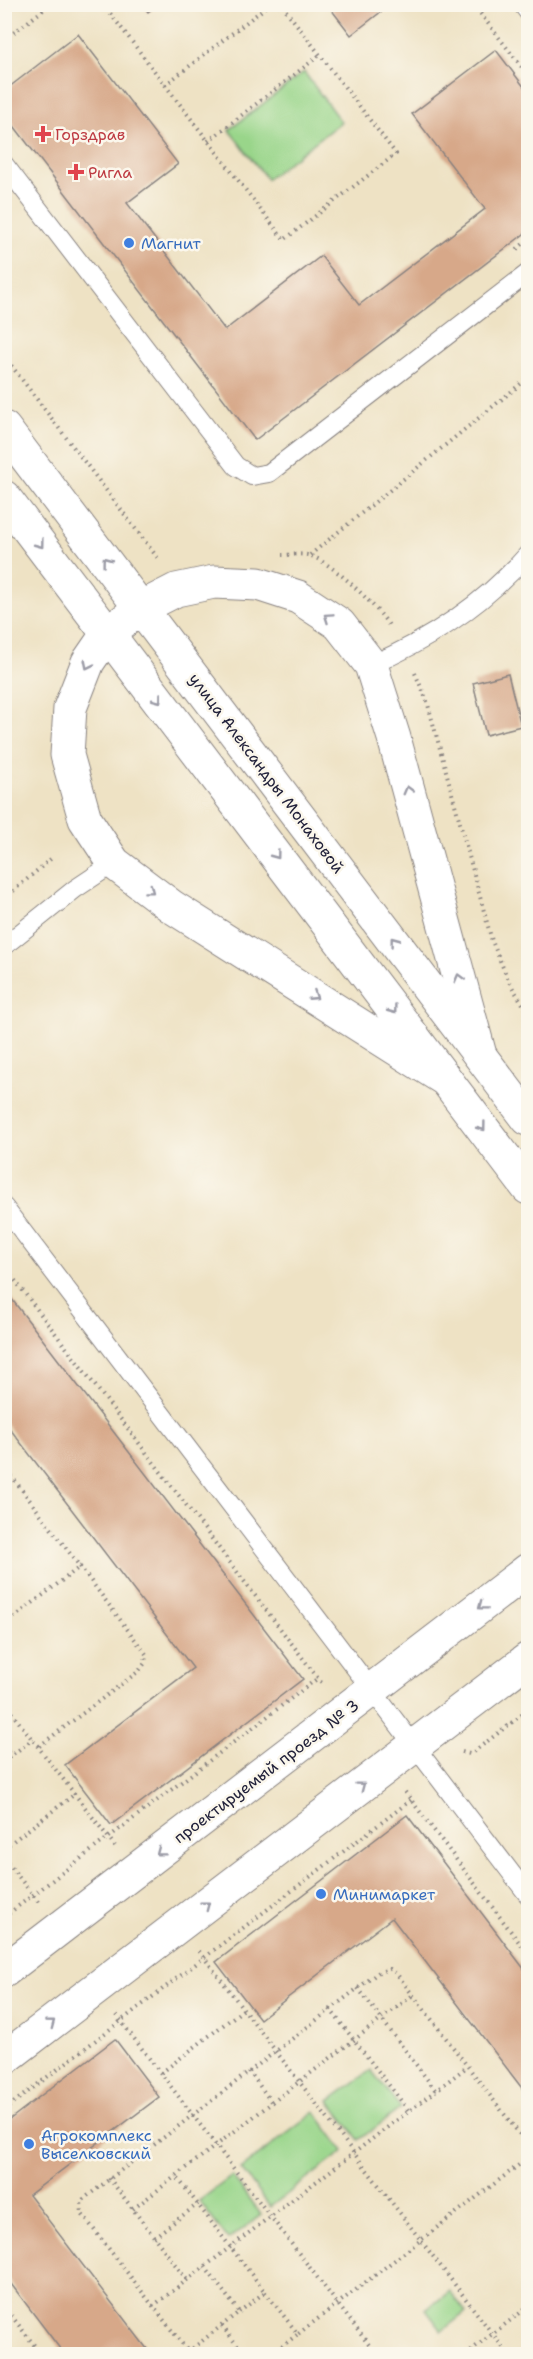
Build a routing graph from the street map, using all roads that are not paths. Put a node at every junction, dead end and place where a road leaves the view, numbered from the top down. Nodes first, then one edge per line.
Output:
1 (522, 4) edge
2 (528, 12) edge
3 (4, 164) edge
4 (528, 273) edge
5 (4, 428) edge
6 (4, 498) edge
7 (528, 554) edge
8 (141, 608) junction
9 (108, 633) junction
10 (371, 665) junction
11 (114, 863) junction
12 (4, 946) edge
13 (480, 1055) junction
14 (446, 1080) junction
15 (528, 1119) edge
16 (528, 1188) edge
17 (4, 1207) edge
18 (528, 1570) edge
19 (528, 1659) edge
20 (372, 1690) junction
21 (415, 1745) junction
22 (528, 1895) edge
23 (4, 1971) edge
24 (4, 2059) edge

1 - 2 lane
3 - 4 lane
8 -> 5 street, улица Александры Монаховой
6 -> 9 street
7 - 10 lane
8 - 9 street
10 -> 8 street
13 -> 8 street, улица Александры Монаховой
9 -> 11 street
9 -> 14 street
13 -> 10 street
11 - 12 lane
11 -> 14 street
13 - 15 street, улица Александры Монаховой
14 -> 16 street
17 - 20 lane
18 -> 20 street, проектируемый проезд № 3
19 - 21 street
20 - 21 lane
20 -> 23 street, проектируемый проезд № 3
21 - 22 lane
24 -> 21 street

